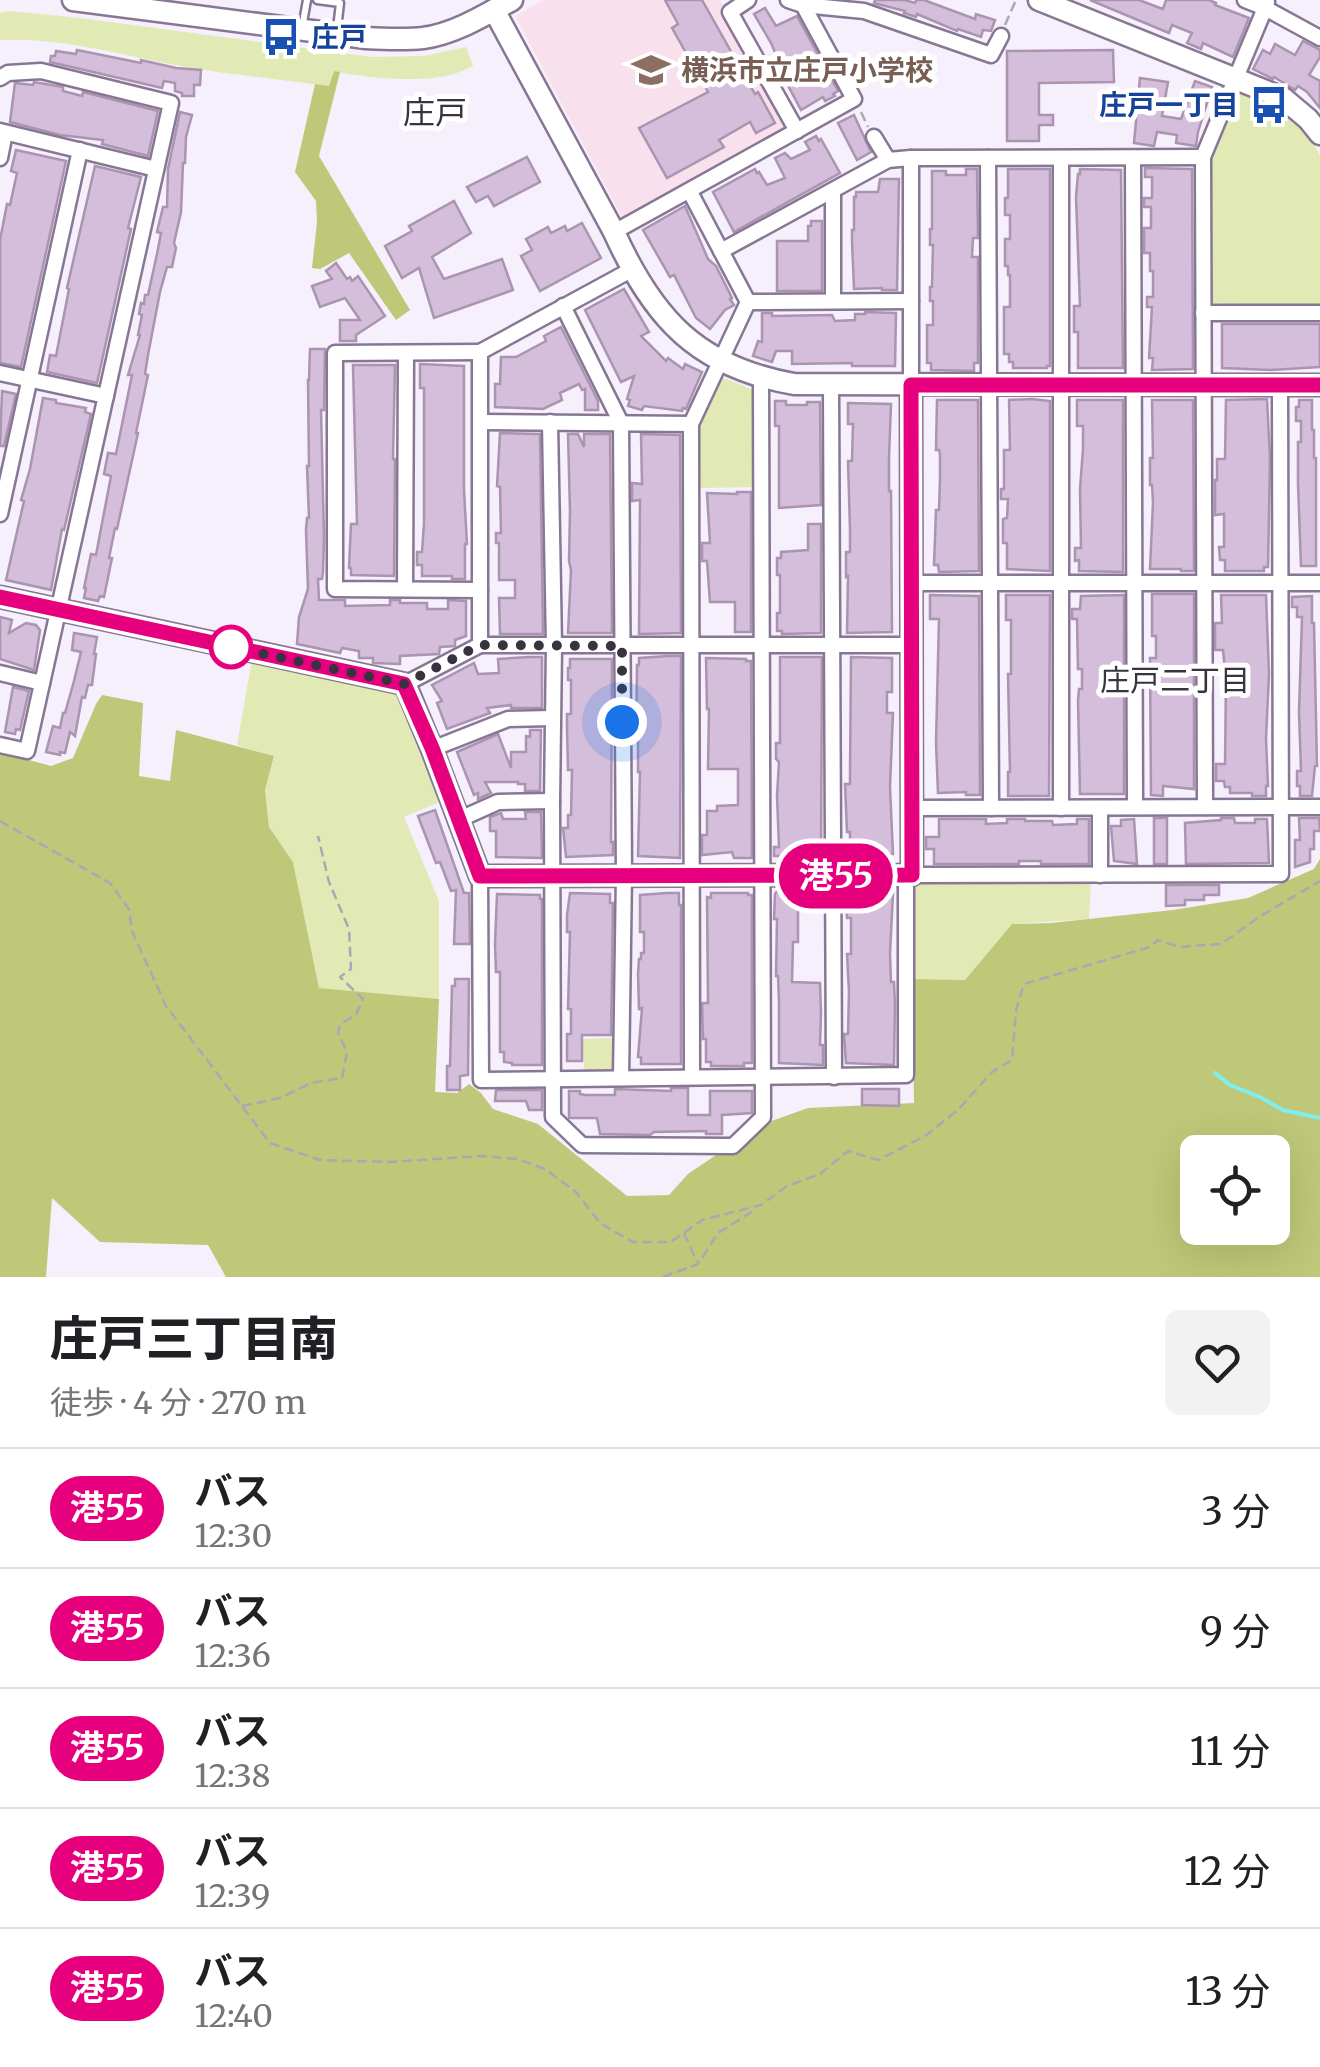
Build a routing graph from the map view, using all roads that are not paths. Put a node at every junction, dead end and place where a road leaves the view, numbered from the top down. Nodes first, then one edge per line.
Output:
1 (74, 0) edge
2 (307, 0) edge
3 (318, 0) edge
4 (748, 0) edge
5 (1039, 0) edge
6 (1245, 0) edge
7 (795, 2) edge
8 (498, 3) edge
9 (1267, 4) edge
10 (727, 6) edge
11 (209, 9) edge
12 (302, 29) junction
13 (336, 34) junction
14 (1001, 36) road end
15 (1320, 38) edge
16 (0, 78) edge
17 (1235, 80) junction
18 (797, 131) junction
19 (3, 132) edge
20 (1320, 134) edge
21 (874, 137) road end
22 (80, 150) junction
23 (0, 158) edge
24 (910, 158) junction
25 (988, 158) junction
26 (1061, 158) junction
27 (1133, 158) junction
28 (1202, 158) junction
29 (888, 160) junction
30 (156, 169) junction
31 (690, 192) junction
32 (833, 192) junction
33 (614, 232) junction
34 (722, 252) junction
35 (631, 270) junction
36 (748, 302) junction
37 (833, 302) junction
38 (910, 302) junction
39 (563, 306) junction
40 (1320, 313) edge
41 (1203, 314) junction
42 (480, 352) junction
43 (406, 353) junction
44 (720, 360) junction
45 (0, 373) edge
46 (761, 378) junction
47 (29, 379) junction
48 (1134, 384) junction
49 (1204, 384) junction
50 (1280, 384) junction
51 (831, 385) junction
52 (911, 385) junction
53 (991, 385) junction
54 (1060, 385) junction
55 (1320, 385) edge
56 (106, 396) junction
57 (480, 422) junction
58 (550, 422) junction
59 (621, 423) junction
60 (691, 424) junction
61 (0, 514) edge
62 (1062, 582) junction
63 (1204, 582) junction
64 (912, 583) junction
65 (990, 583) junction
66 (1135, 583) junction
67 (1280, 583) junction
68 (1320, 583) edge
69 (405, 589) junction
70 (480, 590) junction
71 (0, 597) edge
72 (58, 611) junction
73 (762, 644) junction
74 (480, 645) junction
75 (692, 645) junction
76 (832, 645) junction
77 (912, 645) junction
78 (554, 646) junction
79 (622, 646) junction
80 (0, 673) edge
81 (42, 683) junction
82 (404, 684) junction
83 (552, 718) junction
84 (0, 745) edge
85 (432, 748) junction
86 (552, 801) junction
87 (1320, 807) edge
88 (912, 808) junction
89 (991, 808) junction
90 (1062, 808) junction
91 (1100, 808) junction
92 (1134, 808) junction
93 (1206, 808) junction
94 (1281, 808) junction
95 (460, 819) junction
96 (624, 874) junction
97 (552, 875) junction
98 (691, 875) junction
99 (909, 875) junction
100 (480, 876) junction
101 (762, 876) junction
102 (833, 876) junction
103 (1100, 876) junction
104 (834, 1076) junction
105 (692, 1077) junction
106 (553, 1078) junction
107 (621, 1078) junction
108 (763, 1078) junction

1 - 11 street
2 - 12 lane
3 - 13 lane
4 - 10 street
5 - 17 street
6 - 9 street
7 - 14 street
7 - 18 street
8 - 13 street
8 - 33 street
9 - 15 street
9 - 17 street
10 - 18 street
11 - 12 street
12 - 13 street
16 - 30 street
17 - 20 street
17 - 28 street
18 - 31 street
19 - 22 street
19 - 23 street
21 - 29 street
22 - 30 street
22 - 47 street
24 - 25 street
24 - 29 street
24 - 38 street
25 - 26 street
25 - 53 street
26 - 27 street
26 - 54 street
27 - 28 street
27 - 48 street
28 - 41 street
29 - 32 street
30 - 56 street
31 - 33 street
31 - 34 street
32 - 34 street
32 - 37 street
33 - 35 street
34 - 36 street
35 - 39 street
35 - 44 street
36 - 37 street
36 - 44 street
37 - 38 street
38 - 52 street
39 - 42 street
39 - 59 street
40 - 41 street
41 - 49 street
42 - 43 street
42 - 57 street
43 - 69 street
43 - 69 street
44 - 46 street
44 - 60 street
45 - 47 street
46 - 51 street
46 - 73 street
47 - 56 street
47 - 61 street
48 - 49 street
48 - 54 street
48 - 66 street
49 - 50 street
49 - 63 street
50 - 55 street
50 - 67 street
51 - 52 street
51 - 76 street
52 - 53 street
52 - 64 street
53 - 54 street
53 - 65 street
54 - 62 street
56 - 72 street
57 - 58 street
57 - 70 street
58 - 59 street
58 - 78 street
59 - 60 street
59 - 79 street
60 - 75 street
62 - 65 street
62 - 66 street
62 - 90 street
63 - 66 street
63 - 67 street
63 - 93 street
64 - 65 street
64 - 77 street
65 - 89 street
66 - 92 street
67 - 68 street
67 - 94 street
69 - 70 street
70 - 74 street
71 - 72 street
72 - 81 street
72 - 82 street
73 - 75 street
73 - 76 street
73 - 101 street
74 - 78 street
74 - 82 street
75 - 79 street
75 - 98 street
76 - 77 street
76 - 102 street
77 - 88 street
78 - 79 street
78 - 83 street
79 - 96 street
80 - 81 street
81 - 84 street
82 - 85 street
83 - 85 street
83 - 86 street
85 - 95 street
86 - 95 street
86 - 97 street
87 - 94 street
88 - 89 street
88 - 99 street
89 - 90 street
90 - 91 street
91 - 92 street
91 - 103 street
92 - 93 street
93 - 94 street
94 - 103 street
95 - 100 street
96 - 97 street
96 - 98 street
96 - 107 street
97 - 100 street
97 - 106 street
98 - 101 street
98 - 105 street
99 - 102 street
99 - 103 street
99 - 104 street
100 - 106 street
101 - 102 street
101 - 108 street
102 - 104 street
104 - 108 street
105 - 107 street
105 - 108 street
106 - 107 street
106 - 108 street

